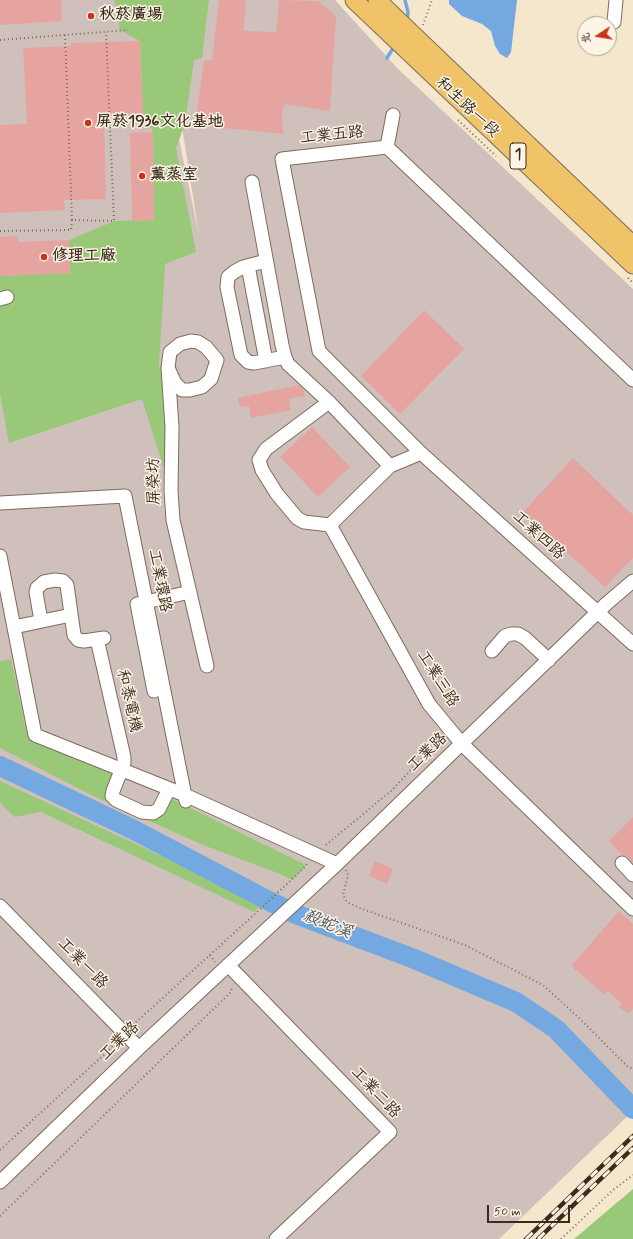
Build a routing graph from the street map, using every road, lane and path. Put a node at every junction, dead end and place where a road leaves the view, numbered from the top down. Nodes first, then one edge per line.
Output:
1 (354, 0) edge
2 (377, 0) edge
3 (432, 0) edge
4 (616, 0) edge
5 (615, 16) edge
6 (411, 27) junction
7 (128, 30) dead end
8 (106, 32) junction
9 (65, 35) junction
10 (0, 40) edge
11 (393, 115) dead end
12 (387, 148) junction
13 (252, 182) dead end
14 (72, 220) junction
15 (0, 231) edge
16 (633, 245) edge
17 (266, 261) junction
18 (633, 265) edge
19 (248, 266) junction
20 (285, 357) junction
21 (266, 361) junction
22 (168, 368) dead end
23 (633, 380) edge
24 (329, 402) junction
25 (421, 454) junction
26 (390, 466) junction
27 (0, 503) edge
28 (330, 525) junction
29 (0, 556) edge
30 (633, 581) edge
31 (190, 592) junction
32 (146, 602) junction
33 (598, 612) junction
34 (71, 615) junction
35 (41, 621) junction
36 (14, 627) junction
37 (633, 644) edge
38 (492, 651) dead end
39 (548, 660) junction
40 (207, 666) dead end
41 (154, 691) dead end
42 (453, 733) junction
43 (462, 744) junction
44 (121, 770) junction
45 (169, 789) junction
46 (186, 801) junction
47 (309, 851) junction
48 (622, 863) dead end
49 (337, 864) junction
50 (633, 875) edge
51 (0, 906) edge
52 (633, 909) edge
53 (210, 955) junction
54 (225, 968) junction
55 (125, 1033) junction
56 (139, 1048) junction
57 (633, 1069) edge
58 (0, 1150) edge
59 (633, 1175) edge
60 (0, 1182) edge
61 (0, 1216) edge
62 (276, 1239) edge
63 (561, 1239) edge

1 - 18 main road, 和生路一段 / 1
2 - 6 main road, 和生路一段 / 1
3 - 6 path
4 - 5 street
6 - 16 main road, 和生路一段 / 1
7 - 8 path
8 - 9 path
8 - 14 path
9 - 10 path
9 - 14 path
11 - 12 street
12 - 23 street, 工業五路
12 - 25 street, 工業五路
13 - 17 street
14 - 15 path
17 - 19 street
17 - 20 street
19 - 21 street
19 - 21 street
20 - 21 street
20 - 24 street
22 - 31 street, 屏榮坊
24 - 26 street
24 - 28 street
25 - 26 street
25 - 33 street, 工業四路
26 - 28 street
27 - 32 street, 工業環路
28 - 42 street, 工業三路
29 - 36 street
30 - 33 street, 工業路
31 - 32 street
31 - 40 street, 屏榮坊
32 - 41 street
32 - 46 street, 工業環路
33 - 37 street, 工業四路
33 - 39 street, 工業路
34 - 35 street
34 - 35 street, 和泰電機
34 - 44 street, 和泰電機
35 - 36 street
36 - 44 street
38 - 39 street
39 - 43 street, 工業路
42 - 43 street, 工業三路
42 - 47 path
43 - 49 street, 工業路
43 - 52 street, 工業三路
44 - 45 street
44 - 45 street, 和泰電機
45 - 46 street
46 - 47 street
47 - 49 street
47 - 53 path
48 - 50 street
49 - 54 street, 工業路
49 - 57 path
51 - 55 street, 工業一路
53 - 54 path
53 - 55 path
54 - 56 street, 工業路
54 - 61 path
54 - 62 street, 工業二路
55 - 56 street, 工業一路
55 - 58 path
56 - 60 street, 工業路
59 - 63 path

